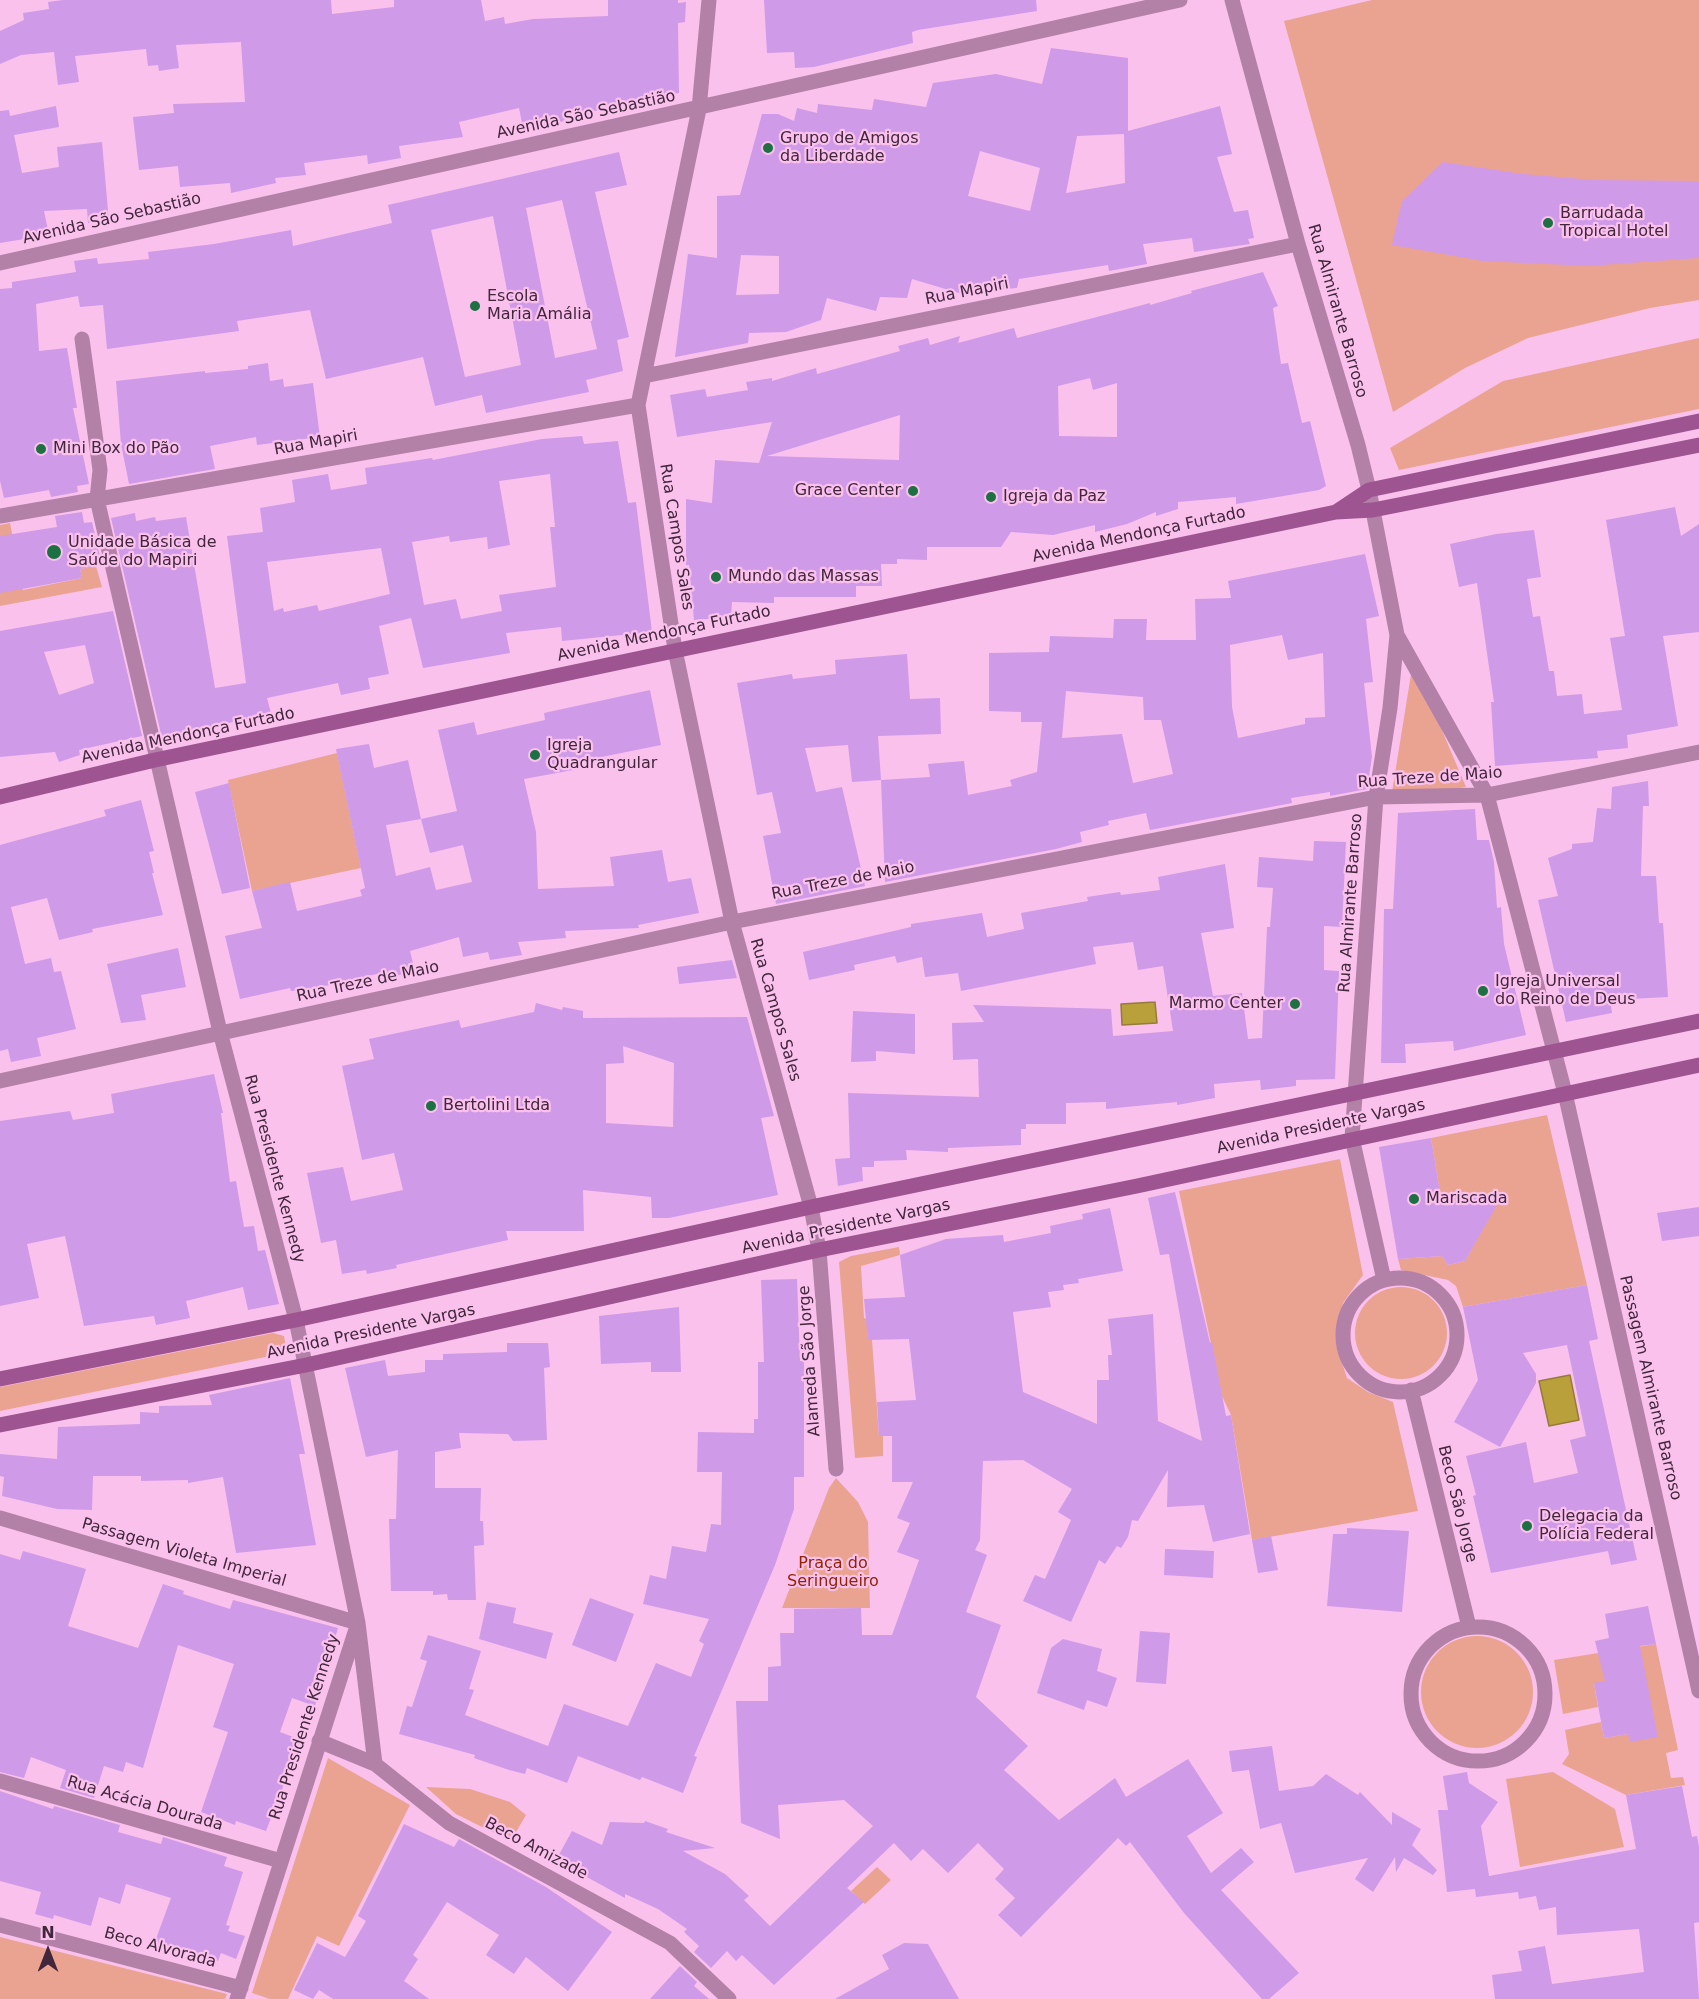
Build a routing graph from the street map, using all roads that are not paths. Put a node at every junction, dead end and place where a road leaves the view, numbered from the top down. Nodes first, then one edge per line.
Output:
1 (709, 0) edge
2 (1180, 0) edge
3 (1232, 0) edge
4 (699, 109) junction
5 (1298, 244) junction
6 (0, 262) edge
7 (82, 339) dead end
8 (644, 375) junction
9 (638, 405) junction
10 (1699, 421) edge
11 (1699, 445) edge
12 (1370, 490) junction
13 (97, 499) junction
14 (1373, 510) junction
15 (1336, 512) junction
16 (0, 516) edge
17 (1396, 635) junction
18 (675, 650) junction
19 (1699, 752) edge
20 (155, 760) junction
21 (1487, 795) junction
22 (0, 796) edge
23 (1376, 796) junction
24 (732, 922) junction
25 (1699, 1021) edge
26 (220, 1032) junction
27 (1556, 1052) junction
28 (1699, 1065) edge
29 (0, 1081) edge
30 (1565, 1093) junction
31 (1356, 1094) junction
32 (1352, 1138) junction
33 (811, 1207) junction
34 (819, 1250) junction
35 (1384, 1280) junction
36 (296, 1320) junction
37 (306, 1365) junction
38 (0, 1379) edge
39 (1410, 1390) junction
40 (0, 1425) edge
41 (836, 1469) dead end
42 (0, 1518) edge
43 (1692, 1619) edge
44 (358, 1623) junction
45 (1469, 1627) junction
46 (1699, 1691) edge
47 (319, 1741) junction
48 (375, 1764) junction
49 (0, 1781) edge
50 (281, 1861) junction
51 (0, 1925) edge
52 (239, 1993) edge
53 (729, 1999) edge

1 - 4 street, Rua Campos Sales
2 - 4 street, Avenida São Sebastião
3 - 5 street, Rua Almirante Barroso
4 - 6 street, Avenida São Sebastião
4 - 8 street, Rua Campos Sales
5 - 8 street, Rua Mapiri
5 - 12 street, Rua Almirante Barroso
7 - 13 street, Rua Presidente Kennedy
8 - 9 street, Rua Campos Sales
9 - 13 street, Rua Mapiri
9 - 18 street, Rua Campos Sales
10 - 12 street, Avenida Mendonça Furtado
11 - 14 street, Avenida Mendonça Furtado
12 - 14 street, Rua Almirante Barroso
12 - 15 street, Avenida Mendonça Furtado
13 - 16 street, Rua Mapiri
13 - 20 street, Rua Presidente Kennedy
14 - 15 street, Avenida Mendonça Furtado
14 - 17 street, Rua Almirante Barroso
15 - 18 street, Avenida Mendonça Furtado
17 - 21 street, Rua Almirante Barroso
17 - 23 street, Rua Almirante Barroso
18 - 20 street, Avenida Mendonça Furtado
18 - 24 street, Rua Campos Sales
19 - 21 street, Rua Treze de Maio
20 - 22 street, Avenida Mendonça Furtado
20 - 26 street, Rua Presidente Kennedy
21 - 23 street, Rua Treze de Maio
21 - 27 street, Rua Almirante Barroso
23 - 24 street, Rua Treze de Maio
23 - 31 street, Rua Almirante Barroso
24 - 26 street, Rua Treze de Maio
24 - 33 street, Rua Campos Sales
25 - 27 street, Avenida Presidente Vargas
26 - 29 street, Rua Treze de Maio
26 - 36 street, Rua Presidente Kennedy
27 - 30 street, Rua Almirante Barroso
27 - 31 street, Avenida Presidente Vargas
28 - 30 street, Avenida Presidente Vargas
30 - 32 street, Avenida Presidente Vargas
30 - 43 street, Passagem Almirante Barroso
31 - 32 street, Rua Almirante Barroso
31 - 33 street, Avenida Presidente Vargas
32 - 34 street, Avenida Presidente Vargas
32 - 35 street
33 - 34 street, Rua Campos Sales
33 - 36 street, Avenida Presidente Vargas
34 - 37 street, Avenida Presidente Vargas
34 - 41 street, Alameda São Jorge
35 - 39 street
35 - 39 street
36 - 37 street, Rua Presidente Kennedy
36 - 38 street, Avenida Presidente Vargas
37 - 40 street, Avenida Presidente Vargas
37 - 44 street, Rua Presidente Kennedy
39 - 45 street, Beco São Jorge
42 - 44 street, Passagem Violeta Imperial
43 - 46 street, Passagem Almirante Barroso
44 - 47 street, Rua Presidente Kennedy
44 - 48 street
45 - 45 street
47 - 48 street, Beco Amizade
47 - 50 street, Rua Presidente Kennedy
48 - 53 street, Beco Amizade
49 - 50 street, Rua Acácia Dourada
50 - 52 street, Rua Presidente Kennedy
51 - 52 street, Beco Alvorada

